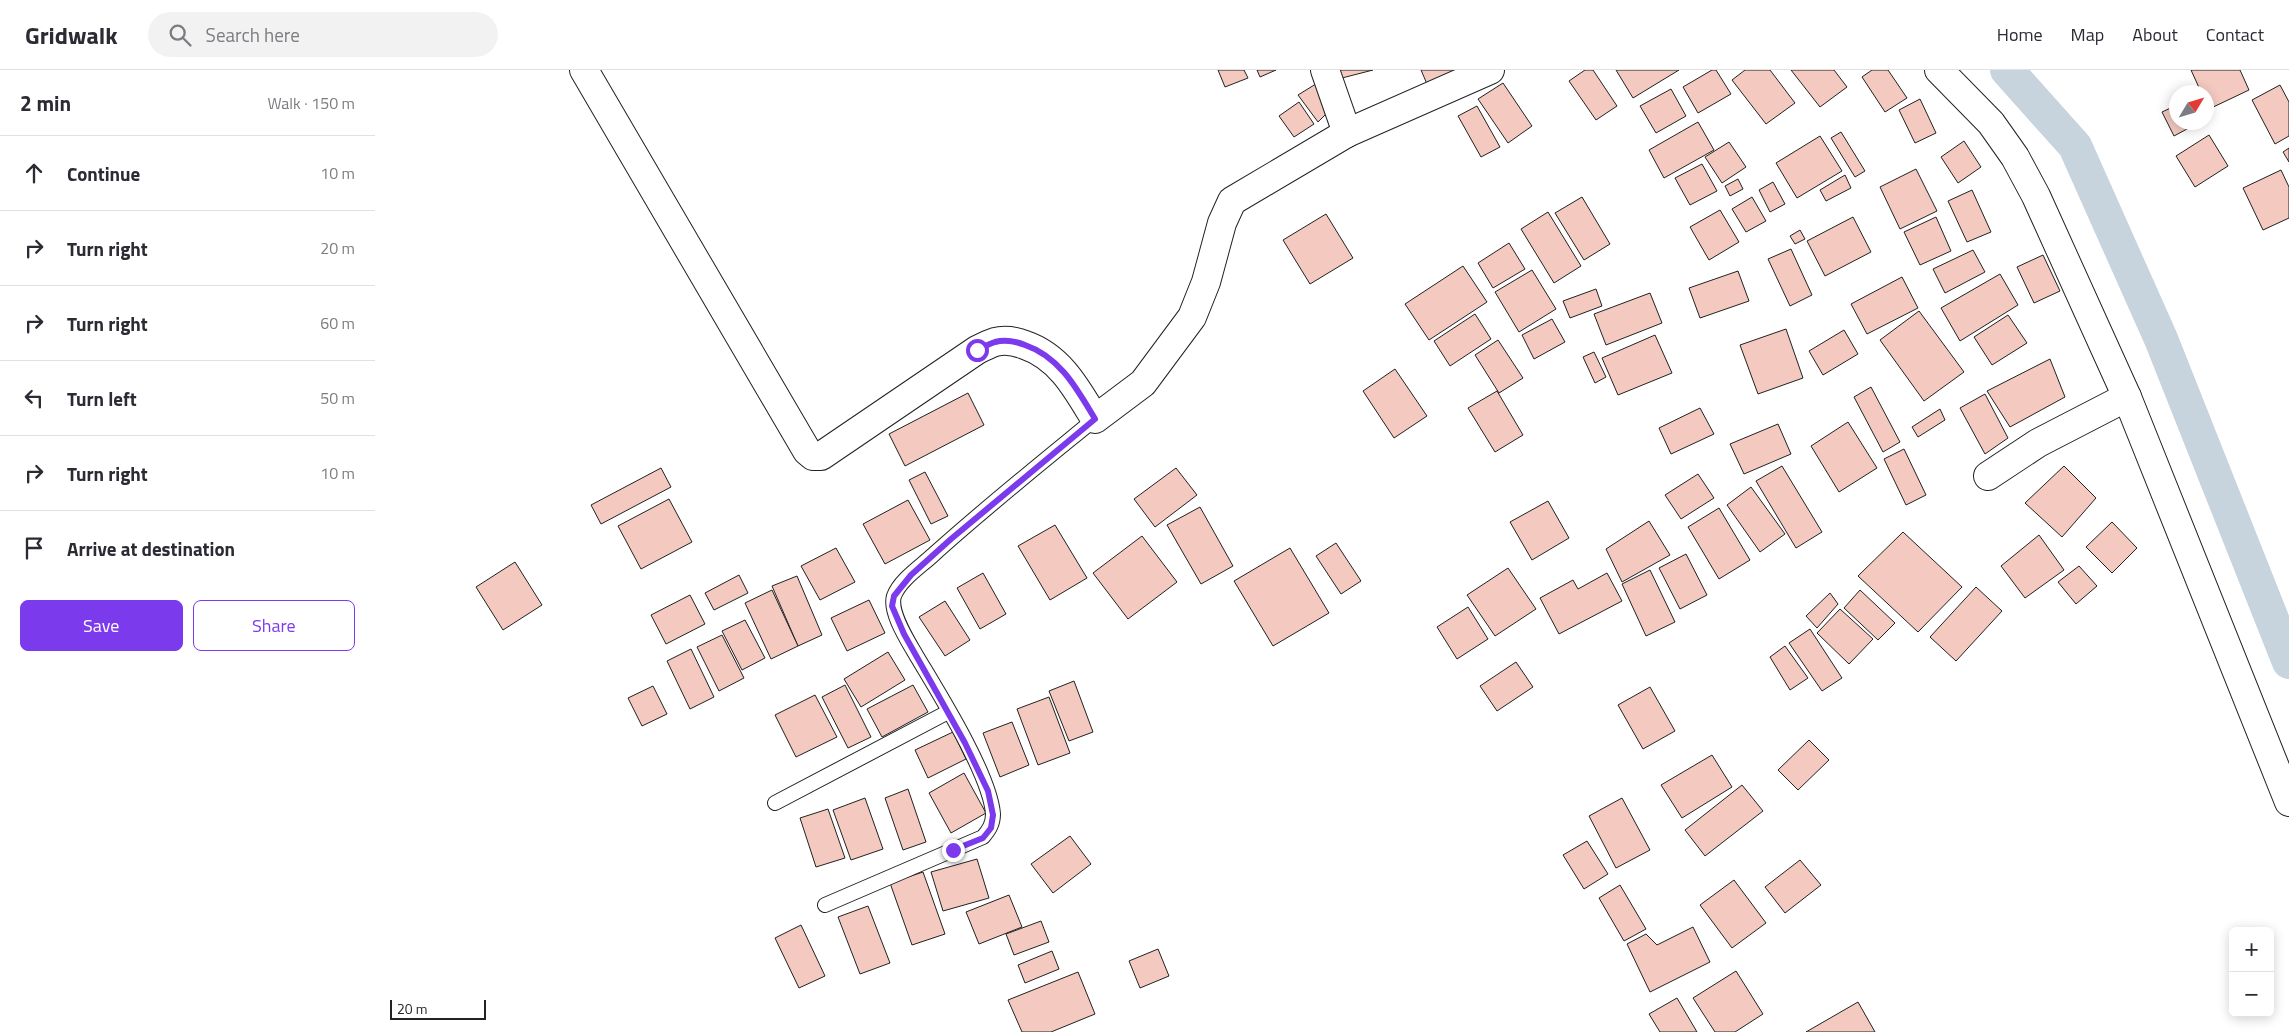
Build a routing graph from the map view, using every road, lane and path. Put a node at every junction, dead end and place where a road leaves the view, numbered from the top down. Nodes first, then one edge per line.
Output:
1 (584, 70) edge
2 (1325, 70) edge
3 (1490, 70) edge
4 (1939, 70) edge
5 (1347, 133) junction
6 (2127, 397) junction
7 (1095, 419) junction
8 (1988, 476) dead end
9 (948, 712) junction
10 (775, 802) dead end
11 (2289, 802) edge
12 (825, 905) dead end

1 - 7 street
2 - 5 street
3 - 5 street
4 - 6 street
5 - 7 street
6 - 8 street
6 - 11 street
7 - 9 lane
9 - 10 lane
9 - 12 lane

